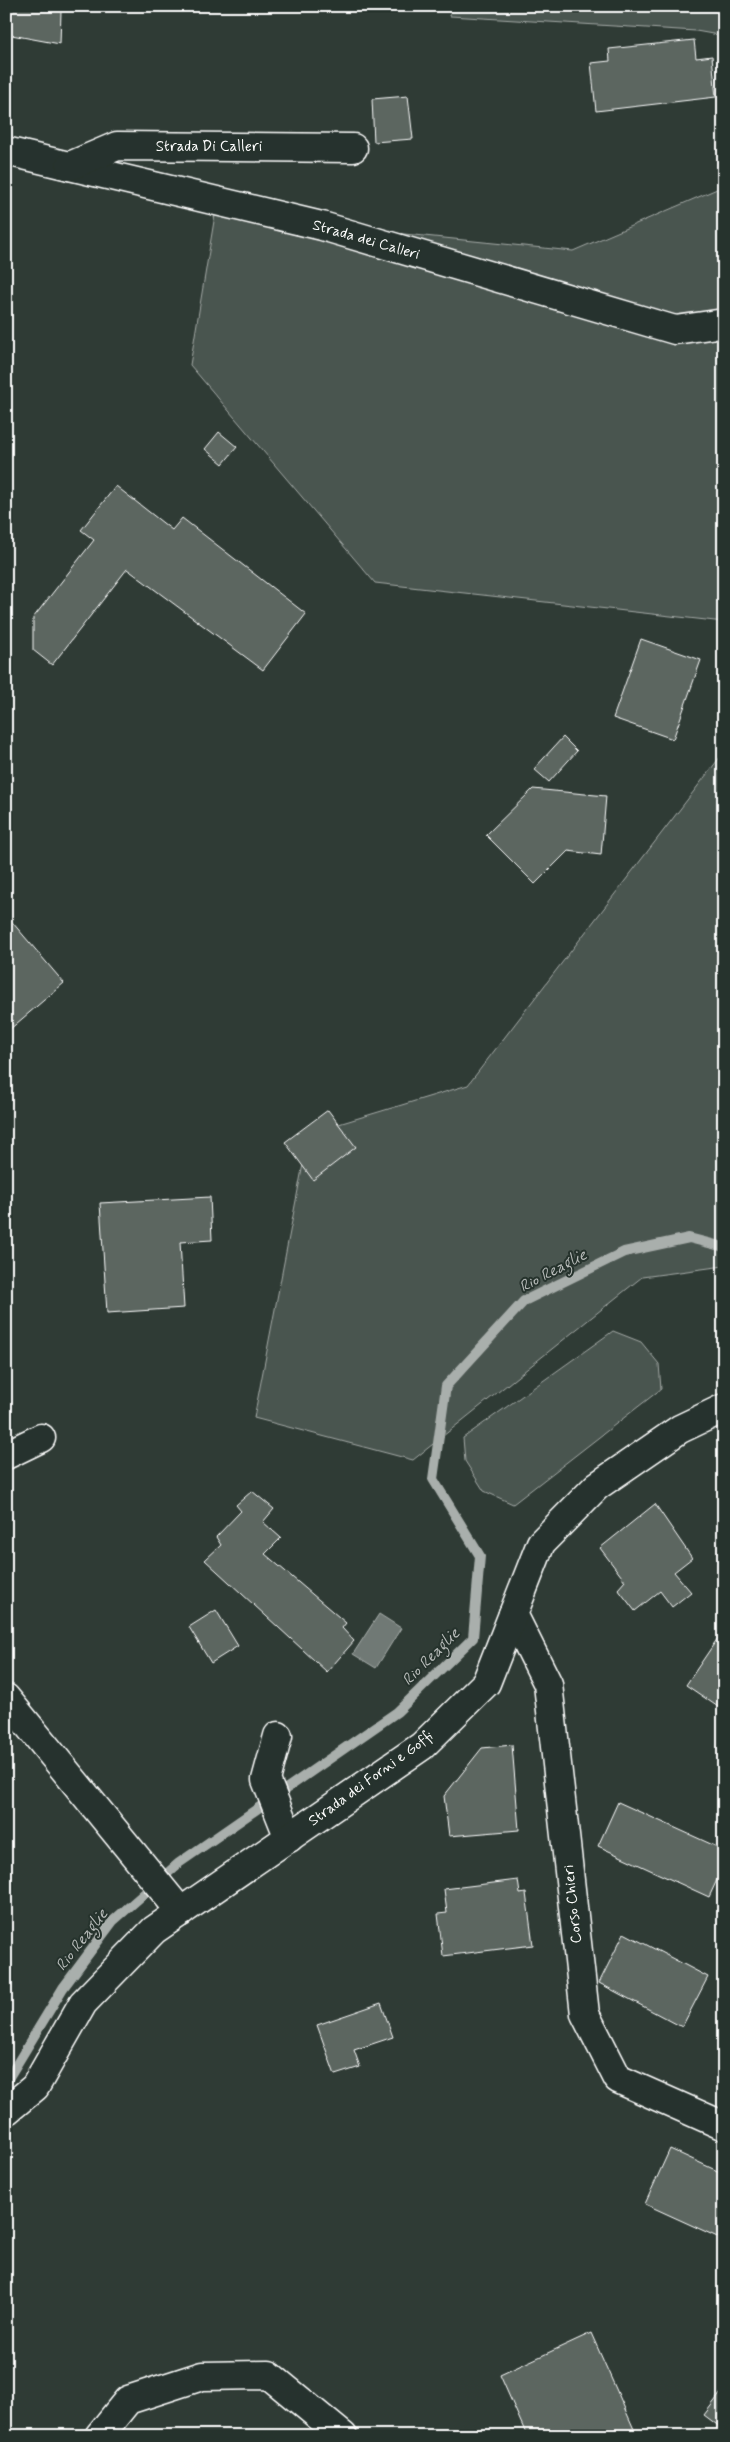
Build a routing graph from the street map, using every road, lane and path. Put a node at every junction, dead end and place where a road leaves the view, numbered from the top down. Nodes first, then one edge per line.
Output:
1 (353, 148) dead end
2 (6, 151) edge
3 (70, 166) junction
4 (724, 323) edge
5 (724, 1408) edge
6 (41, 1438) dead end
7 (6, 1455) edge
8 (512, 1614) junction
9 (6, 1698) edge
10 (278, 1736) dead end
11 (284, 1827) junction
12 (174, 1903) junction
13 (6, 2111) edge
14 (724, 2126) edge
15 (100, 2436) edge
16 (343, 2436) edge

1 - 3 street, Strada Di Calleri
2 - 3 street, Strada dei Calleri
3 - 4 street, Strada dei Calleri
5 - 8 street, Strada dei Forni e Goffi
6 - 7 street
8 - 11 street, Strada dei Forni e Goffi
8 - 14 street, Corso Chieri
9 - 12 street
10 - 11 street
11 - 12 street, Strada dei Forni e Goffi
12 - 13 street, Strada dei Forni e Goffi
15 - 16 street

